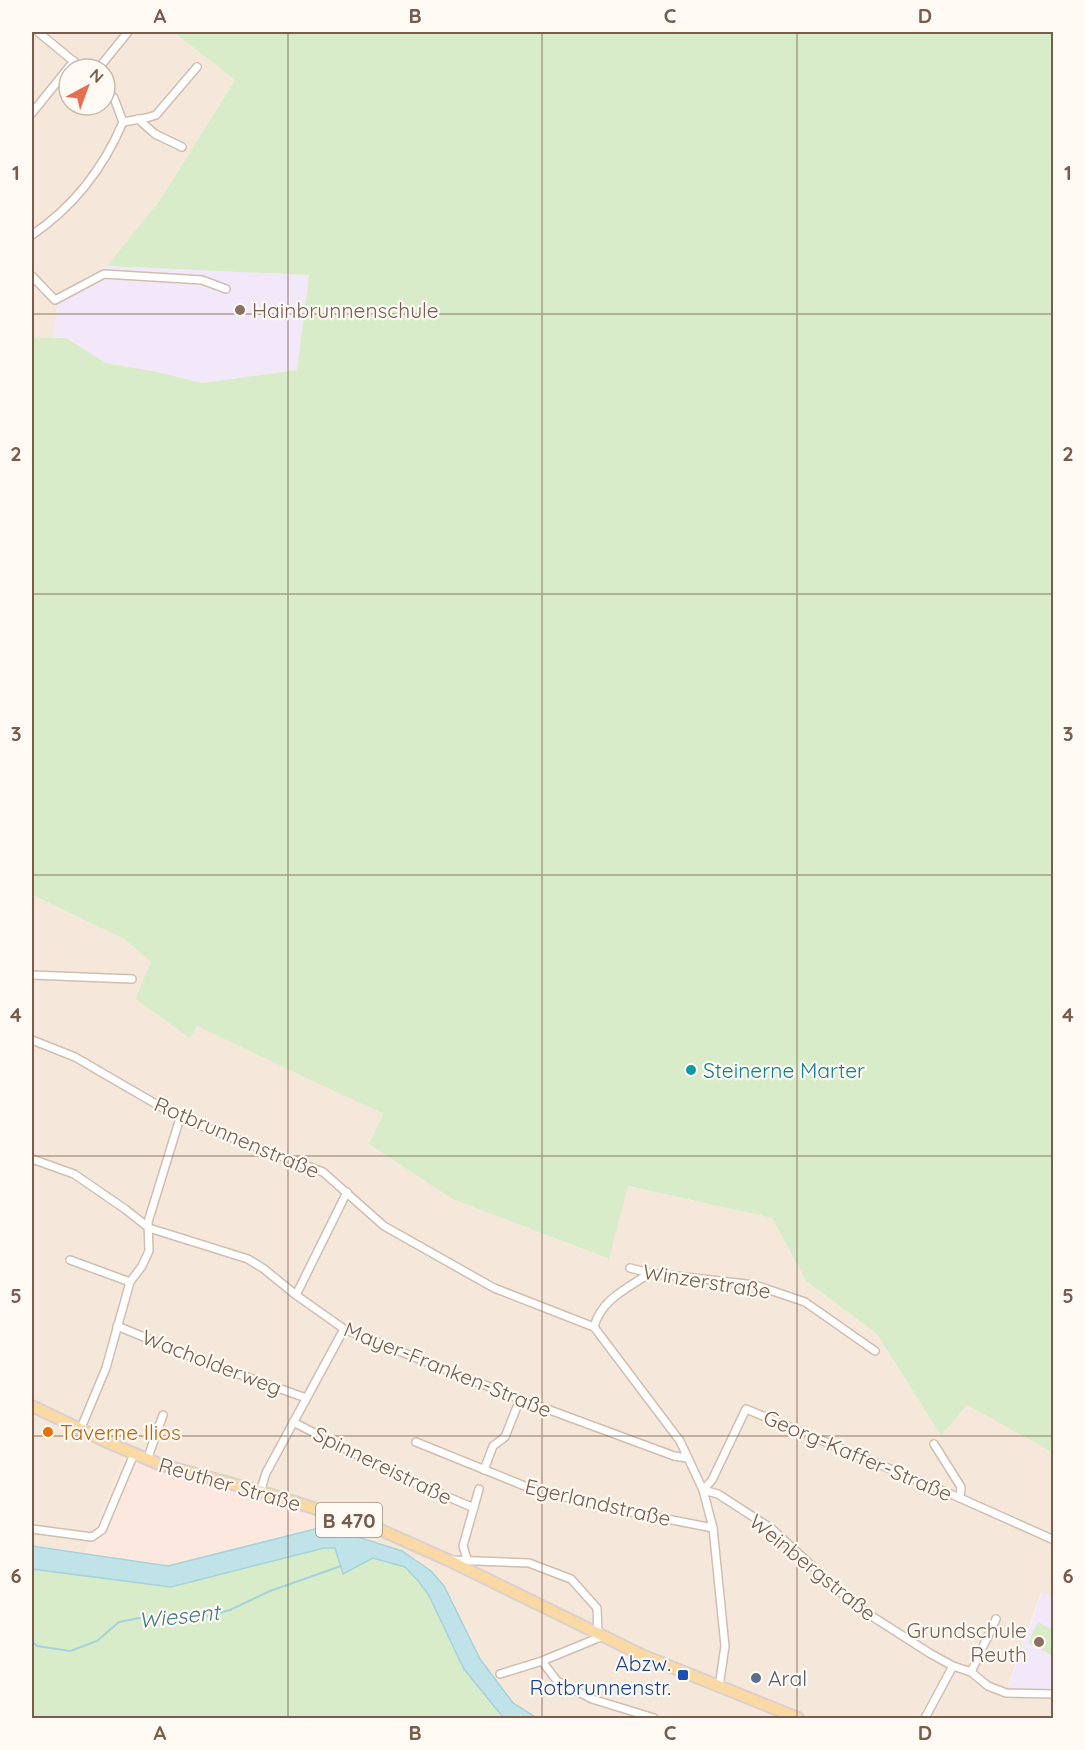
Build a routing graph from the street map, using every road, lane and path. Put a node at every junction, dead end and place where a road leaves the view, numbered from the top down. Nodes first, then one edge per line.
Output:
1 (38, 32) edge
2 (128, 32) edge
3 (69, 57) edge
4 (108, 57) edge
5 (197, 67) dead end
6 (57, 82) edge
7 (117, 106) edge
8 (32, 113) edge
9 (138, 119) junction
10 (123, 122) junction
11 (182, 147) dead end
12 (32, 235) edge
13 (32, 276) edge
14 (226, 289) dead end
15 (32, 975) edge
16 (132, 979) dead end
17 (32, 1040) edge
18 (180, 1118) junction
19 (32, 1159) edge
20 (347, 1192) junction
21 (149, 1228) junction
22 (70, 1260) dead end
23 (630, 1268) dead end
24 (650, 1273) junction
25 (130, 1282) junction
26 (296, 1295) junction
27 (117, 1326) junction
28 (594, 1327) junction
29 (344, 1329) junction
30 (875, 1351) dead end
31 (306, 1398) junction
32 (520, 1399) junction
33 (32, 1406) edge
34 (162, 1415) dead end
35 (294, 1422) junction
36 (81, 1428) junction
37 (416, 1442) dead end
38 (934, 1444) dead end
39 (134, 1454) junction
40 (687, 1458) junction
41 (147, 1460) junction
42 (484, 1470) junction
43 (479, 1489) dead end
44 (703, 1490) junction
45 (260, 1492) junction
46 (960, 1498) junction
47 (474, 1508) junction
48 (712, 1528) junction
49 (32, 1529) edge
50 (1053, 1540) edge
51 (467, 1559) junction
52 (448, 1560) junction
53 (996, 1619) dead end
54 (601, 1635) junction
55 (542, 1661) junction
56 (953, 1666) junction
57 (971, 1672) junction
58 (500, 1674) dead end
59 (719, 1687) junction
60 (1053, 1694) edge
61 (654, 1719) edge
62 (798, 1719) edge
63 (925, 1719) edge

1 - 3 street
2 - 4 street
5 - 9 street
6 - 8 street
7 - 10 street
9 - 10 street
9 - 11 street
10 - 12 street
13 - 14 street
15 - 16 street
17 - 18 street, Rotbrunnenstraße
18 - 20 street, Rotbrunnenstraße
18 - 21 street
19 - 21 street, Mayer-Franken-Straße
20 - 26 street
20 - 28 street, Rotbrunnenstraße
21 - 25 street
21 - 26 street, Mayer-Franken-Straße
22 - 25 street
23 - 24 street, Winzerstraße
24 - 28 street
24 - 30 street, Winzerstraße
25 - 27 street
26 - 29 street, Mayer-Franken-Straße
27 - 31 street, Wacholderweg
27 - 36 street
28 - 40 street
29 - 31 street
29 - 32 street, Mayer-Franken-Straße
31 - 35 street
32 - 40 street, Mayer-Franken-Straße
32 - 42 street
33 - 36 main road, B 470
34 - 41 street
35 - 45 street
35 - 47 street, Spinnereistraße
36 - 39 main road, Reuther Straße / B 470
37 - 42 street, Egerlandstraße
38 - 46 street
39 - 41 main road, Reuther Straße / B 470
39 - 49 street
40 - 44 street
41 - 45 main road, Reuther Straße / B 470
42 - 48 street, Egerlandstraße
43 - 47 street, Spinnereistraße
44 - 46 street, Georg-Kaffer-Straße
44 - 48 street
44 - 56 street, Weinbergstraße
45 - 52 main road, Reuther Straße / B 470
46 - 50 street, Georg-Kaffer-Straße
47 - 51 street, Spinnereistraße
48 - 59 street
51 - 52 street, Reuther Straße
51 - 54 street, Reuther Straße
52 - 54 main road, Reuther Straße / B 470
53 - 57 street
54 - 55 street
54 - 59 main road, Reuther Straße / B 470
55 - 58 street
55 - 61 street
56 - 57 street, Weinbergstraße
56 - 63 street
57 - 60 street, Weinbergstraße
59 - 62 main road, Reuther Straße / B 470

